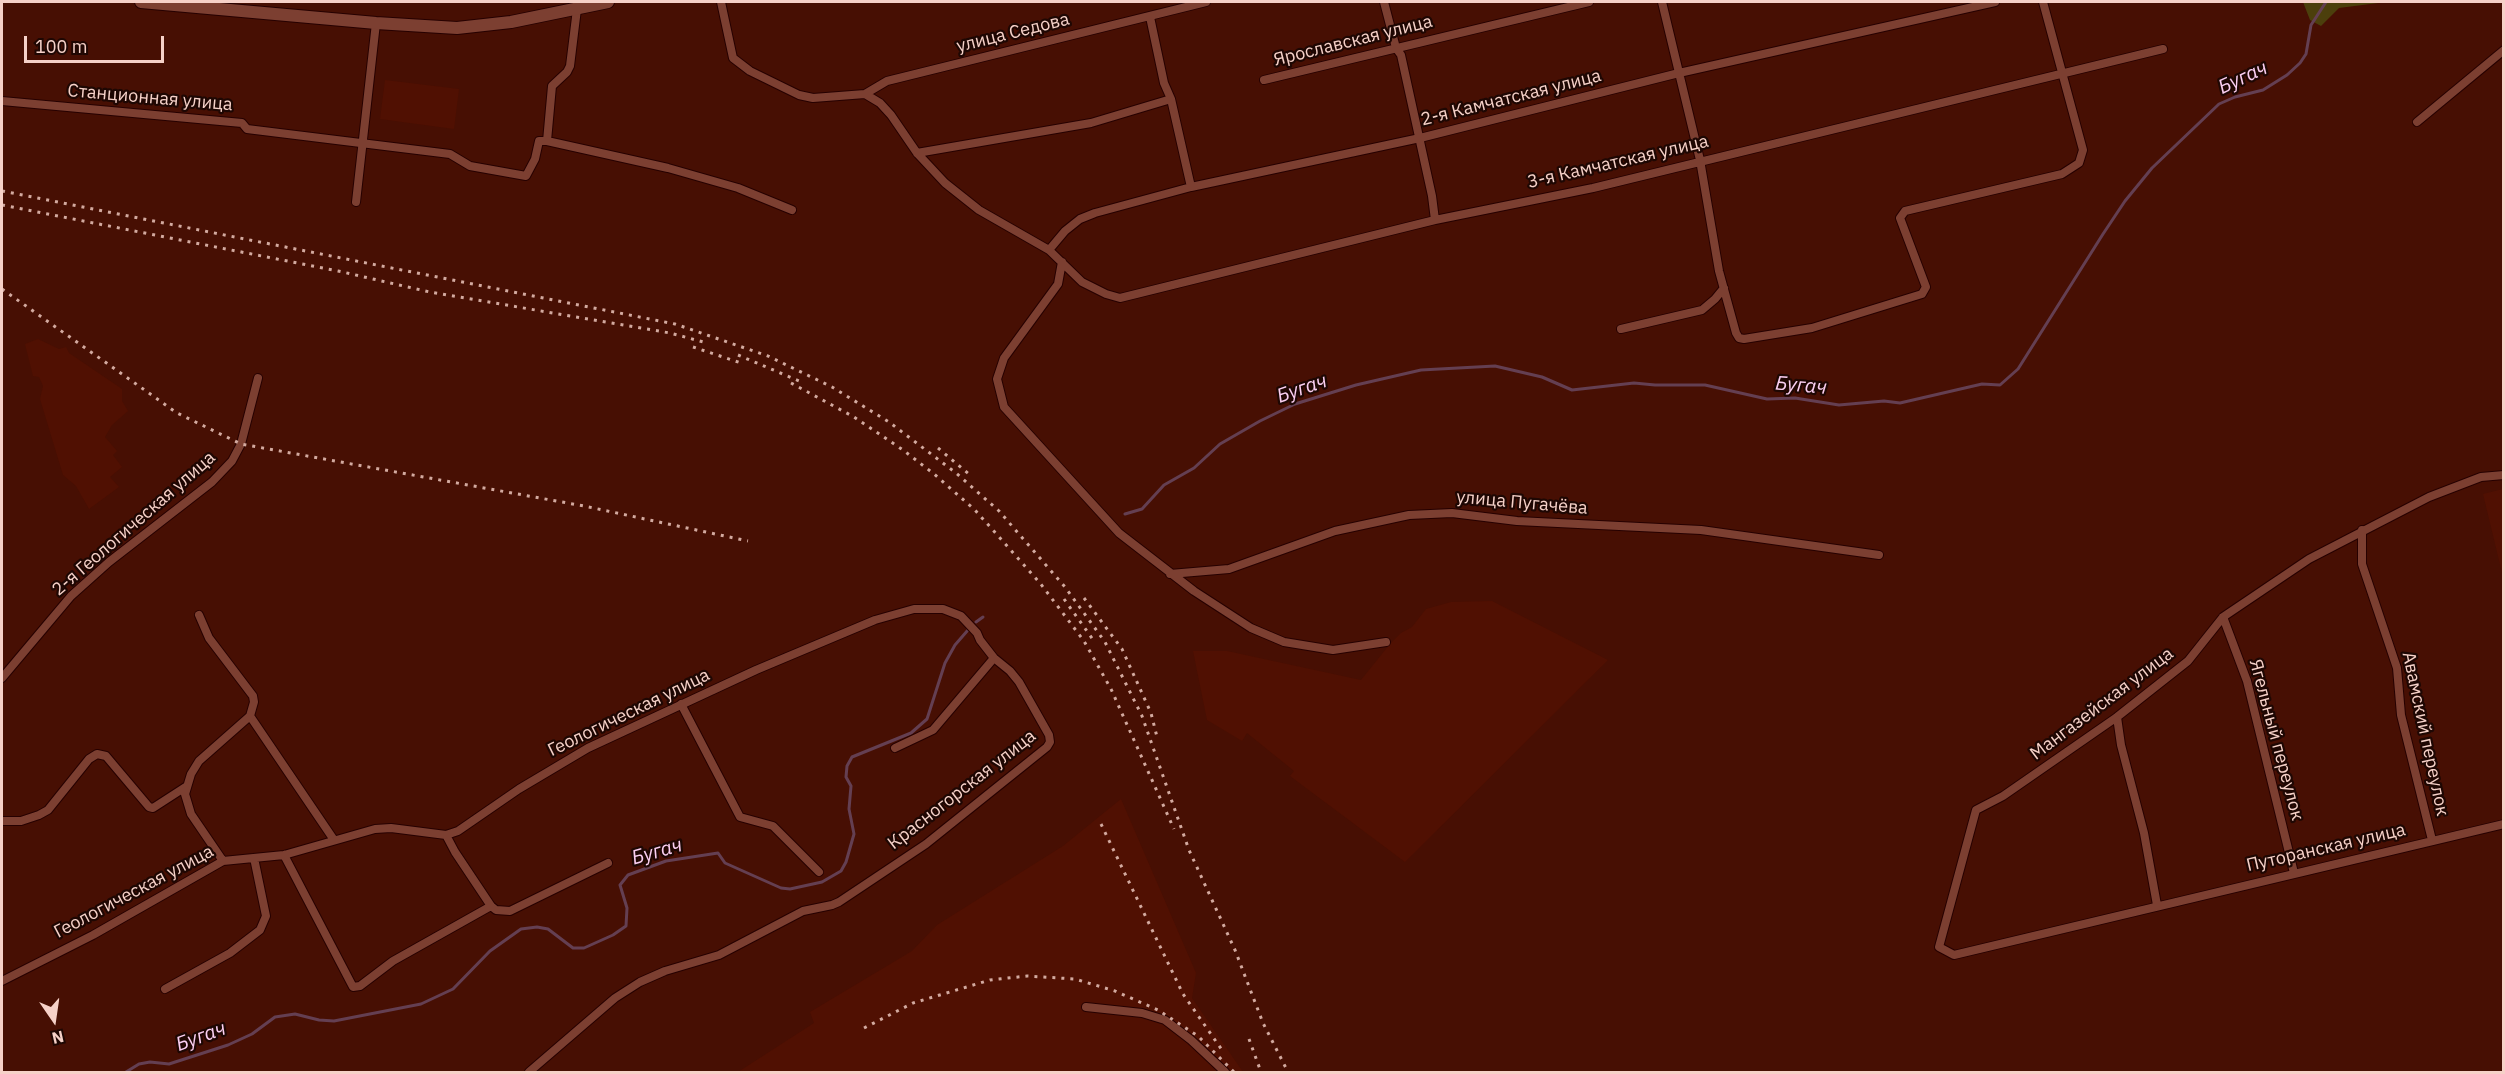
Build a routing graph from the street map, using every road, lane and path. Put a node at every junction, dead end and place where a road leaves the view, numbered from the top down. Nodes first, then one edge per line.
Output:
1 (141, 2) edge
2 (608, 2) edge
3 (721, 2) edge
4 (1206, 2) edge
5 (1384, 2) edge
6 (1589, 2) edge
7 (1662, 2) edge
8 (1995, 2) edge
9 (2043, 2) edge
10 (577, 9) junction
11 (1150, 17) junction
12 (376, 23) junction
13 (1396, 48) junction
14 (2163, 49) dead end
15 (2504, 50) edge
16 (1679, 73) junction
17 (2063, 74) junction
18 (1264, 80) dead end
19 (864, 94) junction
20 (1171, 99) junction
21 (2, 101) edge
22 (2417, 122) dead end
23 (1420, 138) junction
24 (547, 141) junction
25 (364, 142) junction
26 (917, 153) junction
27 (1700, 160) junction
28 (1191, 187) junction
29 (356, 202) dead end
30 (792, 210) dead end
31 (1435, 220) junction
32 (1048, 250) junction
33 (1062, 262) junction
34 (1724, 288) junction
35 (1621, 329) dead end
36 (258, 378) dead end
37 (2504, 475) edge
38 (2362, 530) junction
39 (1879, 555) dead end
40 (1170, 574) junction
41 (914, 609) joint
42 (199, 615) dead end
43 (2223, 617) junction
44 (1386, 642) dead end
45 (994, 658) junction
46 (2, 678) edge
47 (681, 704) junction
48 (250, 716) junction
49 (2117, 717) junction
50 (895, 748) dead end
51 (187, 786) junction
52 (2, 821) edge
53 (2504, 824) edge
54 (446, 835) junction
55 (334, 840) junction
56 (2432, 840) junction
57 (284, 855) junction
58 (254, 858) junction
59 (223, 861) junction
60 (608, 863) dead end
61 (819, 872) dead end
62 (2294, 873) junction
63 (2157, 905) junction
64 (491, 906) junction
65 (1954, 955) joint
66 (2, 981) edge
67 (165, 989) dead end
68 (1086, 1007) dead end
69 (529, 1072) edge
70 (1225, 1072) edge

1 - 12 street
2 - 10 street
3 - 19 street
4 - 11 street, улица Седова
5 - 13 street
6 - 13 street, Ярославская улица
7 - 16 street
8 - 16 street, 2-я Камчатская улица
9 - 17 street
10 - 12 street
10 - 24 street
11 - 19 street, улица Седова
11 - 20 street
12 - 25 street
13 - 18 street, Ярославская улица
13 - 23 street
14 - 17 street, 3-я Камчатская улица
15 - 22 street
16 - 23 street, 2-я Камчатская улица
16 - 27 street
17 - 27 street, 3-я Камчатская улица
17 - 34 street
19 - 26 street, 3-я Камчатская улица
20 - 26 street
20 - 28 street
21 - 25 street, Станционная улица
23 - 28 street, 2-я Камчатская улица
23 - 31 street
24 - 25 street, Станционная улица
24 - 30 street
25 - 29 street
26 - 32 street, 3-я Камчатская улица
27 - 31 street, 3-я Камчатская улица
27 - 34 street
28 - 32 street, 2-я Камчатская улица
31 - 33 street, 3-я Камчатская улица
32 - 33 street, 3-я Камчатская улица
33 - 40 street
34 - 35 street
36 - 46 street, 2-я Геологическая улица
37 - 38 street, Мангазейская улица
38 - 43 street, Мангазейская улица
38 - 56 street, Авамский переулок
39 - 40 street, улица Пугачёва
40 - 44 street
41 - 45 street, Красногорская улица
41 - 47 street, Геологическая улица
42 - 48 street
43 - 49 street, Мангазейская улица
43 - 62 street, Ягельный переулок
45 - 50 street
45 - 69 street, Красногорская улица
47 - 54 street, Геологическая улица
47 - 61 street
48 - 51 street
48 - 55 street
49 - 63 street
49 - 65 street, Мангазейская улица
51 - 52 street
51 - 59 street
53 - 56 street, Путоранская улица
54 - 55 street, Геологическая улица
54 - 64 street
55 - 57 street, Геологическая улица
56 - 62 street, Путоранская улица
57 - 58 street, Геологическая улица
57 - 64 street
58 - 59 street, Геологическая улица
58 - 67 street
59 - 66 street, Геологическая улица
60 - 64 street
62 - 63 street, Путоранская улица
63 - 65 street, Путоранская улица
68 - 70 street

